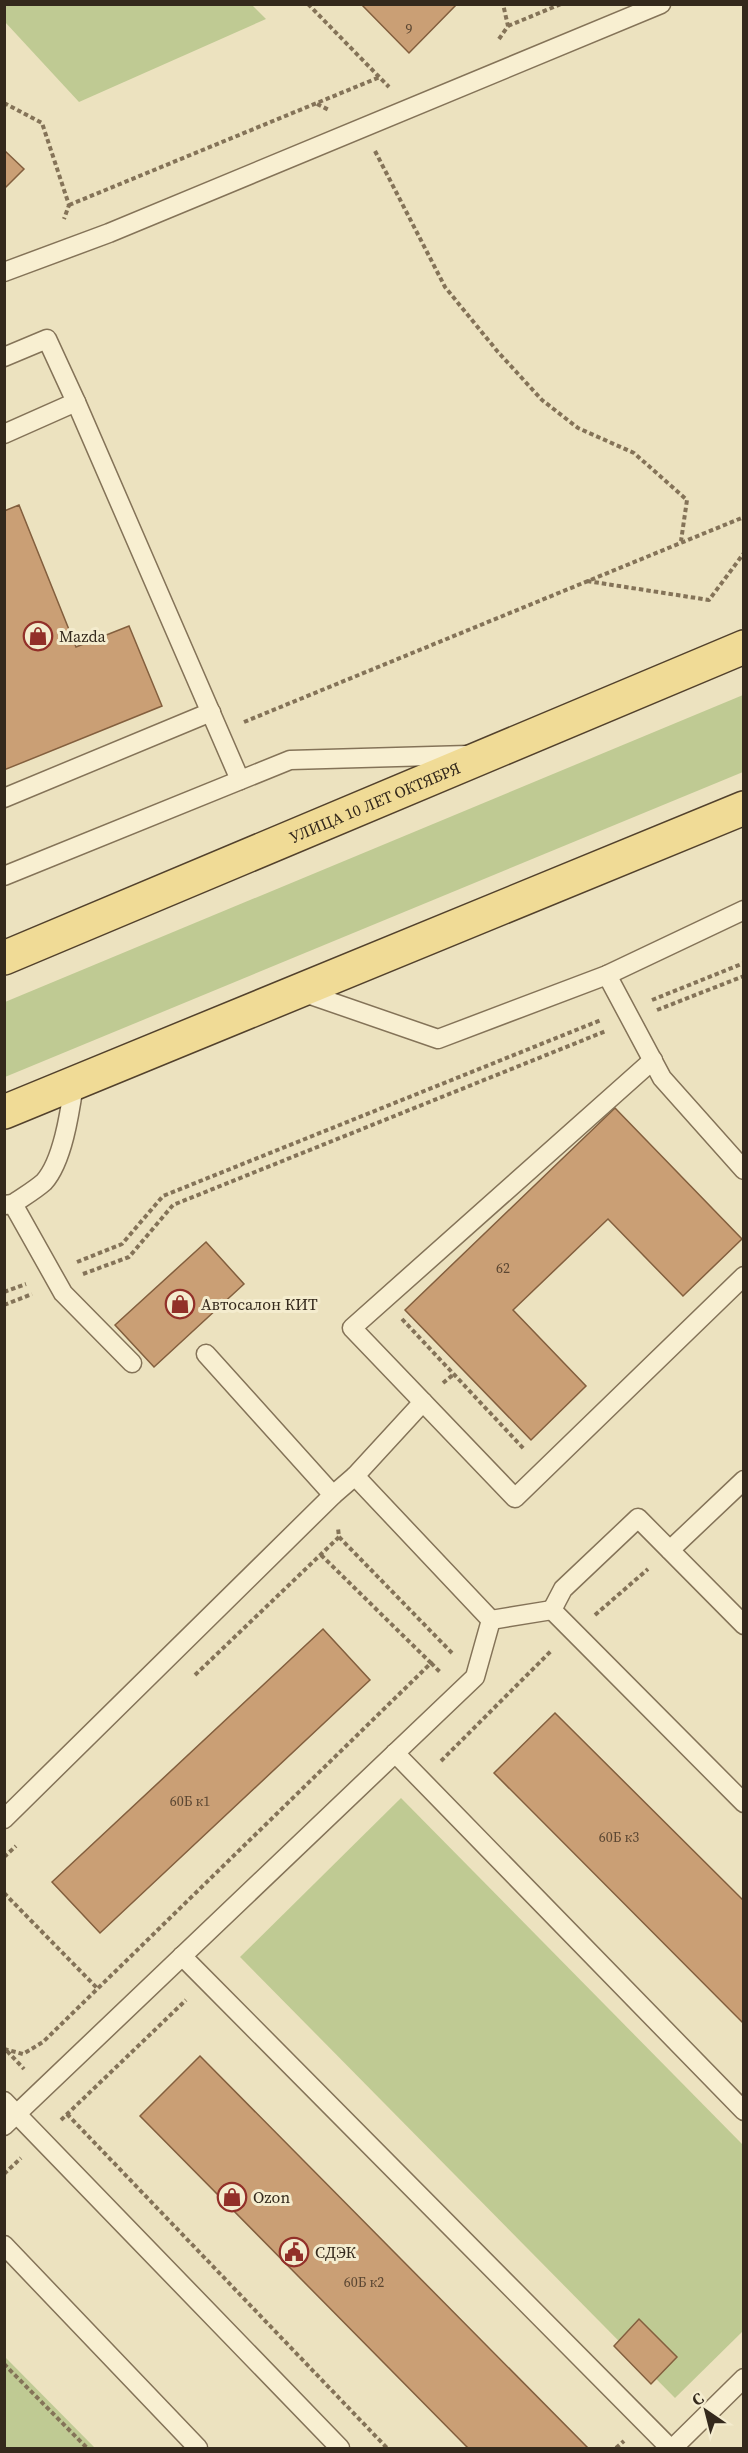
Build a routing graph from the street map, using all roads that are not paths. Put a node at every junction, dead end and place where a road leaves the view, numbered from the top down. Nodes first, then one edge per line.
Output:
1 (661, 4) edge
2 (4, 272) edge
3 (4, 357) edge
4 (76, 402) junction
5 (4, 434) edge
6 (744, 647) edge
7 (212, 712) junction
8 (488, 754) junction
9 (240, 780) junction
10 (4, 798) edge
11 (744, 808) edge
12 (4, 876) edge
13 (744, 910) edge
14 (4, 958) edge
15 (607, 975) junction
16 (299, 991) junction
17 (653, 1060) junction
18 (74, 1084) junction
19 (4, 1112) edge
20 (744, 1170) edge
21 (9, 1204) edge
22 (744, 1276) edge
23 (206, 1354) dead end
24 (132, 1363) dead end
25 (423, 1402) junction
26 (354, 1476) junction
27 (744, 1480) edge
28 (333, 1495) junction
29 (670, 1550) junction
30 (552, 1610) junction
31 (491, 1620) junction
32 (744, 1625) edge
33 (395, 1753) junction
34 (744, 1803) edge
35 (4, 1819) edge
36 (183, 1956) junction
37 (4, 2101) edge
38 (744, 2111) edge
39 (11, 2120) edge
40 (4, 2245) edge
41 (744, 2378) edge
42 (198, 2448) edge
43 (340, 2448) edge
44 (671, 2448) edge

1 - 2 lane
3 - 4 lane
4 - 5 lane
4 - 7 lane
6 - 8 main road, УЛИЦА 10 ЛЕТ ОКТЯБРЯ
7 - 9 lane
7 - 10 lane
8 - 9 lane
8 - 14 main road, УЛИЦА 10 ЛЕТ ОКТЯБРЯ
9 - 12 lane
11 - 16 main road
13 - 15 lane
15 - 16 lane
15 - 17 lane
16 - 18 main road
17 - 20 lane
17 - 25 lane
18 - 19 main road
18 - 21 lane
21 - 24 lane
22 - 25 lane
23 - 28 lane
25 - 26 lane
26 - 28 lane
26 - 31 lane
27 - 29 lane
28 - 35 lane
29 - 30 lane
29 - 32 lane
30 - 31 lane
30 - 34 lane
31 - 33 lane
33 - 36 lane
33 - 38 lane
36 - 39 lane
36 - 44 lane
37 - 39 lane
39 - 43 lane
40 - 42 lane
41 - 44 lane

